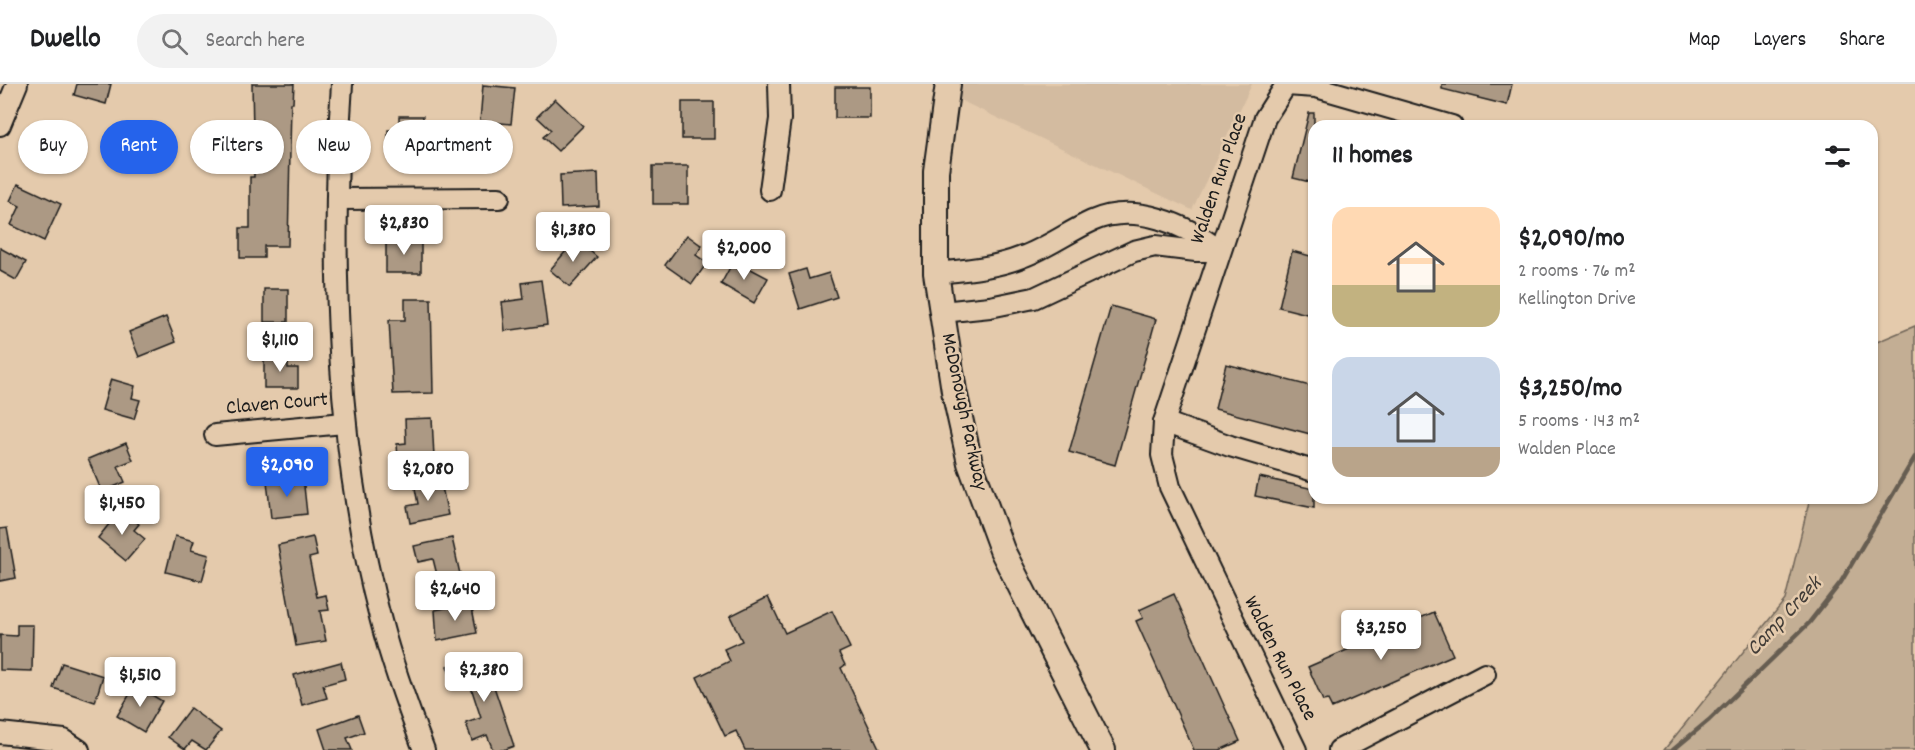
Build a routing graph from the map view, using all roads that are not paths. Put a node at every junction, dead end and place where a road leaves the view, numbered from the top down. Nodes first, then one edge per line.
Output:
1 (17, 84) edge
2 (342, 84) edge
3 (779, 84) edge
4 (948, 84) edge
5 (1286, 84) edge
6 (1431, 120) edge
7 (0, 125) edge
8 (770, 190) dead end
9 (498, 198) dead end
10 (338, 199) junction
11 (1172, 224) junction
12 (1167, 246) junction
13 (1220, 251) junction
14 (936, 273) junction
15 (942, 312) junction
16 (1164, 422) junction
17 (344, 423) junction
18 (215, 435) dead end
19 (1308, 469) edge
20 (1485, 674) dead end
21 (0, 733) edge
22 (79, 750) edge
23 (424, 750) edge
24 (1103, 750) edge
25 (1296, 750) edge
26 (1339, 750) edge

1 - 7 street
2 - 10 street
3 - 8 street
4 - 14 street, McDonough Parkway
5 - 6 street, Walden Run Place
5 - 13 street, Walden Run Place
9 - 10 street
10 - 17 street
11 - 12 street
11 - 13 street
11 - 14 street
12 - 13 street, Walden Run Place
12 - 15 street, Walden Run Place
13 - 16 street, Walden Run Place
14 - 15 street, McDonough Parkway
15 - 24 street, McDonough Parkway
16 - 19 street
16 - 25 street, Walden Run Place
17 - 18 street, Claven Court
17 - 23 street
20 - 26 street
21 - 22 street

